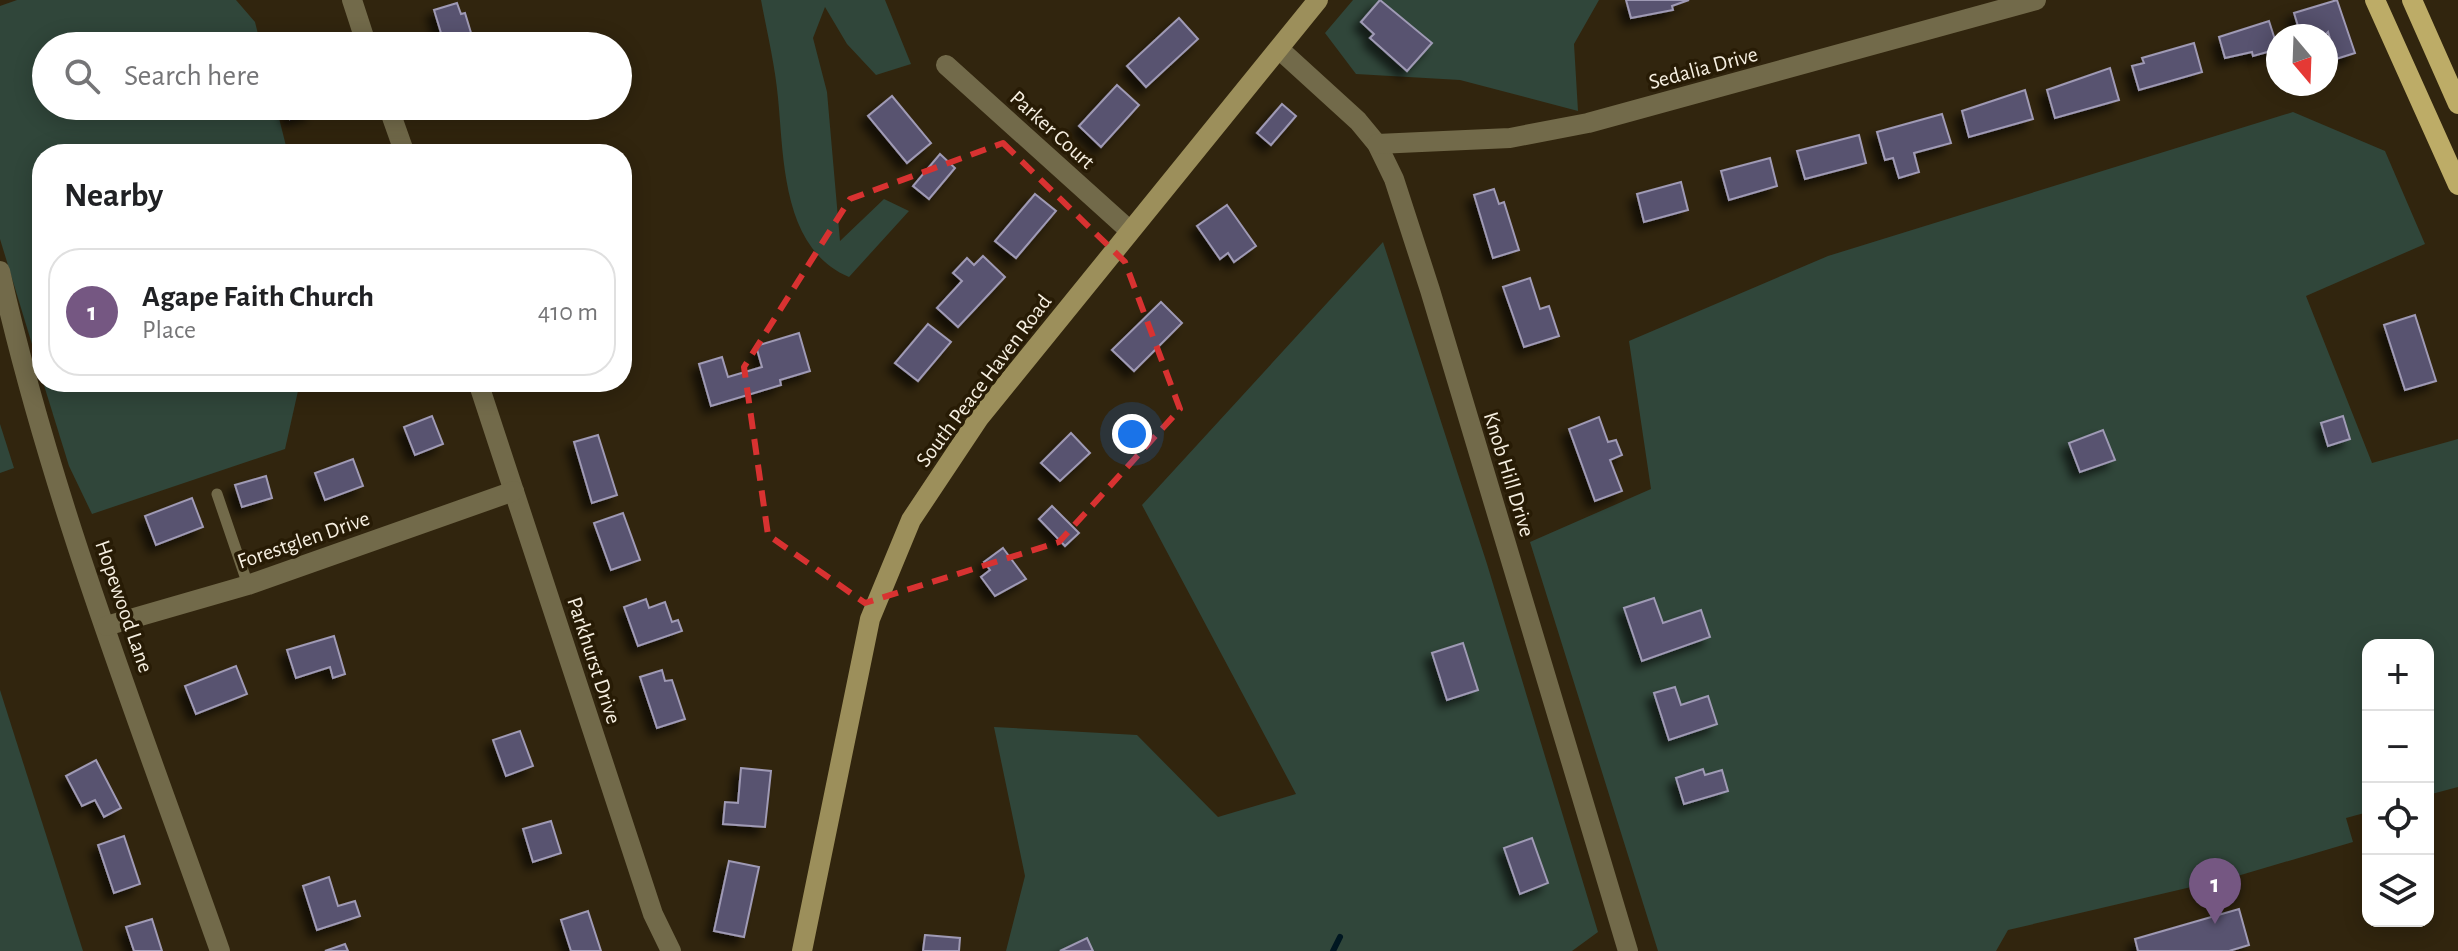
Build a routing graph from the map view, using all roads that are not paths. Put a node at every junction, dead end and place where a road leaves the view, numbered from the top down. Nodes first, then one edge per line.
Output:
1 (352, 0) edge
2 (1318, 0) edge
3 (2036, 0) edge
4 (2375, 0) edge
5 (2412, 0) edge
6 (362, 32) edge
7 (1279, 49) junction
8 (946, 65) dead end
9 (2457, 100) edge
10 (393, 120) edge
11 (401, 144) edge
12 (1377, 144) junction
13 (2458, 185) edge
14 (1129, 230) junction
15 (0, 271) edge
16 (481, 392) edge
17 (514, 491) junction
18 (217, 494) dead end
19 (248, 585) junction
20 (106, 626) junction
21 (220, 951) edge
22 (671, 951) edge
23 (802, 951) edge
24 (1628, 951) edge

1 - 6 street
2 - 7 main road, South Peace Haven Road
3 - 12 street, Sedalia Drive
4 - 13 main road
5 - 9 main road
7 - 12 street, Knob Hill Drive
7 - 14 main road, South Peace Haven Road
8 - 14 street, Parker Court
10 - 11 street
12 - 24 street, Knob Hill Drive
14 - 23 main road, South Peace Haven Road
15 - 20 street, Hopewood Lane
16 - 17 street, Parkhurst Drive
17 - 19 street, Forestglen Drive
17 - 22 street, Parkhurst Drive
18 - 19 lane
19 - 20 street, Forestglen Drive
20 - 21 street, Hopewood Lane

